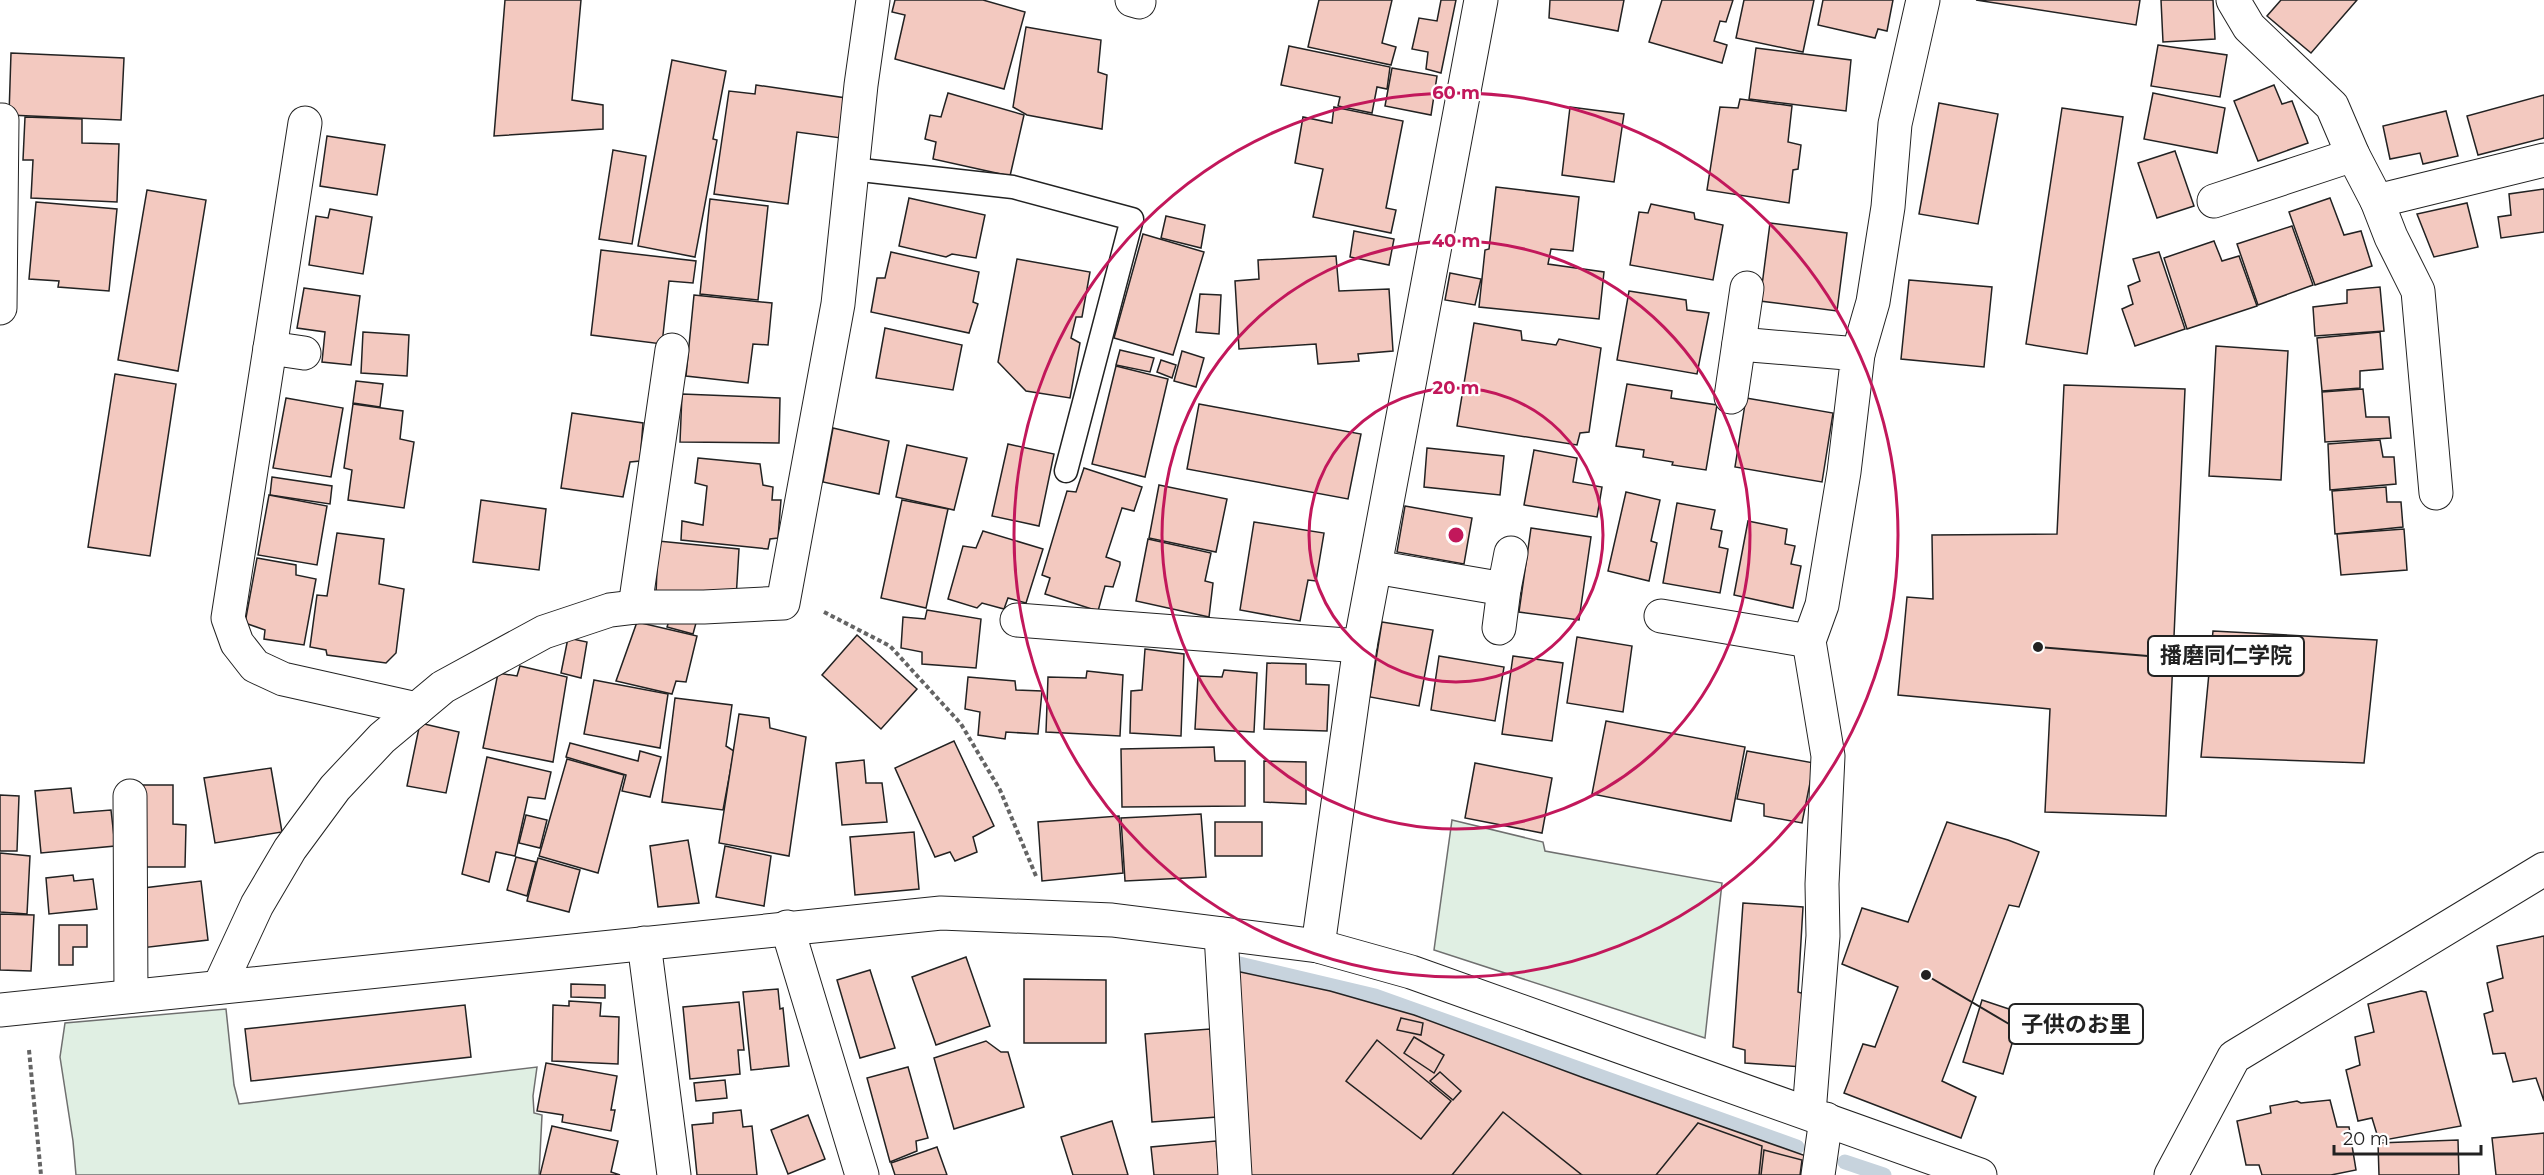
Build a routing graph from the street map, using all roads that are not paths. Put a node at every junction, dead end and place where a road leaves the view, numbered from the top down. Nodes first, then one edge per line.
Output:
1 (873, 0) edge
2 (1481, 0) edge
3 (1923, 0) edge
4 (2233, 0) edge
5 (2, 120) dead end
6 (305, 123) dead end
7 (2353, 154) junction
8 (2544, 160) edge
9 (852, 169) junction
10 (2214, 201) dead end
11 (2377, 201) junction
12 (1747, 288) dead end
13 (0, 308) edge
14 (1739, 344) junction
15 (270, 348) junction
16 (672, 350) dead end
17 (304, 353) dead end
18 (1858, 354) junction
19 (1731, 397) dead end
20 (1066, 471) dead end
21 (2436, 493) dead end
22 (1512, 553) dead end
23 (1375, 567) junction
24 (1504, 589) junction
25 (635, 607) junction
26 (1661, 616) dead end
27 (1017, 620) dead end
28 (1499, 628) dead end
29 (1809, 641) junction
30 (1360, 646) junction
31 (417, 709) junction
32 (130, 796) dead end
33 (2544, 869) edge
34 (787, 927) junction
35 (1221, 934) junction
36 (644, 943) junction
37 (1318, 946) junction
38 (219, 987) junction
39 (131, 996) junction
40 (13, 1009) edge
41 (1818, 1116) junction
42 (674, 1175) edge
43 (862, 1175) edge
44 (1235, 1175) edge
45 (1818, 1175) edge
46 (1980, 1175) edge
47 (2171, 1175) edge

1 - 9 street
2 - 23 street
3 - 18 street
4 - 7 street
5 - 13 street
6 - 15 street
7 - 10 street
7 - 11 street
8 - 11 street
9 - 20 lane
9 - 25 street
11 - 21 street
12 - 14 street
14 - 18 street
14 - 19 street
15 - 17 street
15 - 31 street
16 - 25 street
18 - 29 street
22 - 24 street
23 - 24 street
23 - 30 street
24 - 28 street
25 - 31 street
26 - 29 street
27 - 30 street
29 - 41 street
30 - 37 street
31 - 38 street
32 - 39 street
33 - 47 street
34 - 35 street
34 - 36 street
34 - 43 street
35 - 37 street
35 - 44 street
36 - 38 street
36 - 42 street
37 - 41 street
38 - 39 street
39 - 40 street
41 - 45 street
41 - 46 street

